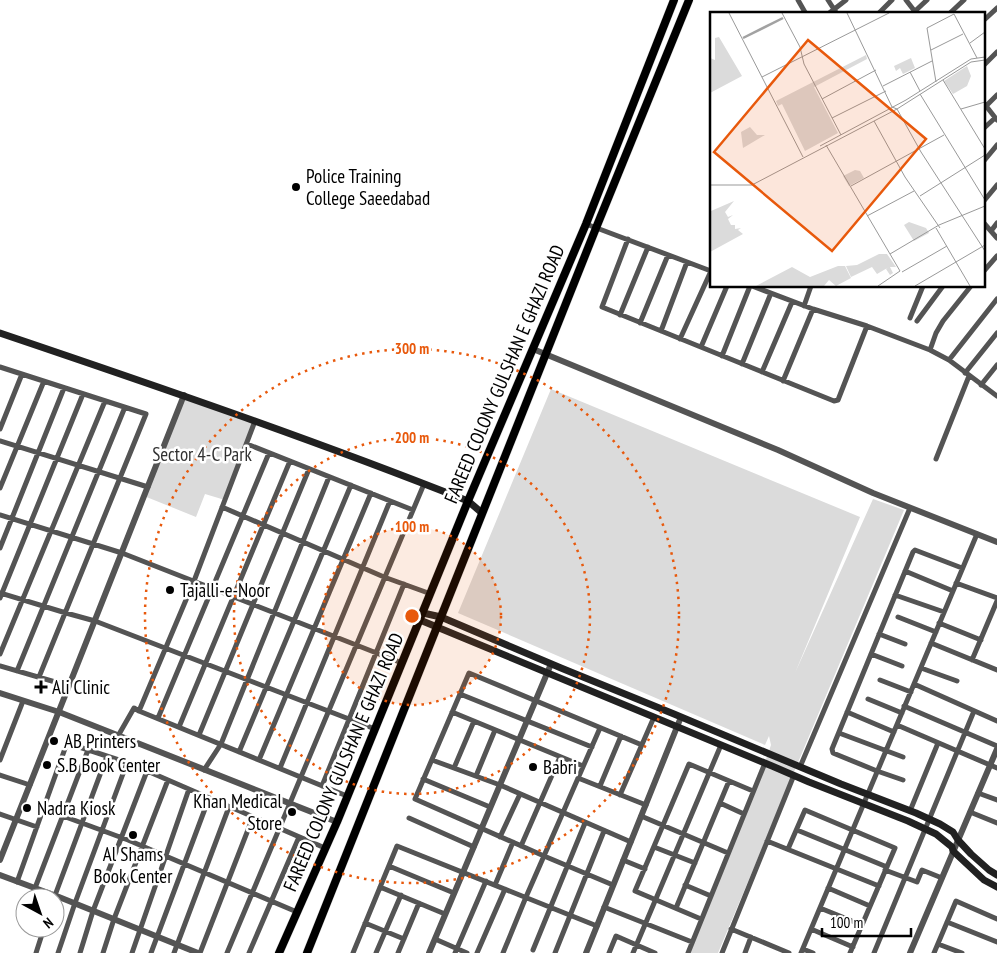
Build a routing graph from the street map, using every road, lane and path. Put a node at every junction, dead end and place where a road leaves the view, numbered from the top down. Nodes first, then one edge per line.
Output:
1 (674, 0) edge
2 (689, 0) edge
3 (828, 0) edge
4 (846, 0) edge
5 (892, 0) edge
6 (906, 0) edge
7 (927, 0) edge
8 (964, 0) edge
9 (997, 8) edge
10 (835, 12) edge
11 (880, 12) edge
12 (914, 12) edge
13 (916, 12) edge
14 (951, 12) edge
15 (984, 20) edge
16 (997, 52) edge
17 (984, 65) edge
18 (997, 95) edge
19 (985, 104) edge
20 (996, 119) edge
21 (984, 128) edge
22 (997, 146) edge
23 (984, 161) edge
24 (997, 185) edge
25 (984, 201) edge
26 (984, 223) edge
27 (997, 223) edge
28 (586, 224) junction
29 (596, 228) junction
30 (989, 230) junction
31 (984, 233) edge
32 (997, 238) edge
33 (628, 239) junction
34 (648, 247) junction
35 (668, 255) junction
36 (997, 256) edge
37 (687, 262) junction
38 (710, 271) edge
39 (984, 271) edge
40 (710, 273) edge
41 (726, 288) edge
42 (750, 288) edge
43 (757, 288) edge
44 (810, 288) edge
45 (922, 288) edge
46 (942, 288) edge
47 (969, 288) edge
48 (771, 293) junction
49 (997, 299) edge
50 (792, 302) junction
51 (804, 306) junction
52 (813, 309) junction
53 (620, 315) junction
54 (910, 318) dead end
55 (917, 321) dead end
56 (640, 323) junction
57 (867, 326) junction
58 (661, 331) junction
59 (0, 333) edge
60 (997, 333) edge
61 (680, 339) junction
62 (701, 347) junction
63 (533, 349) junction
64 (930, 350) junction
65 (545, 355) junction
66 (722, 356) junction
67 (949, 360) junction
68 (742, 364) junction
69 (997, 365) edge
70 (1, 369) edge
71 (762, 372) junction
72 (22, 374) junction
73 (967, 374) junction
74 (44, 381) junction
75 (783, 381) junction
76 (981, 385) junction
77 (64, 388) junction
78 (83, 394) junction
79 (184, 396) junction
80 (997, 396) edge
81 (105, 401) junction
82 (125, 407) junction
83 (255, 421) junction
84 (0, 429) edge
85 (0, 441) edge
86 (247, 444) junction
87 (17, 446) junction
88 (38, 452) junction
89 (269, 453) junction
90 (57, 458) junction
91 (936, 459) dead end
92 (290, 461) junction
93 (78, 465) junction
94 (309, 469) junction
95 (99, 471) junction
96 (329, 476) junction
97 (120, 478) junction
98 (424, 484) junction
99 (351, 485) junction
100 (148, 486) junction
101 (0, 488) edge
102 (371, 494) junction
103 (390, 501) junction
104 (468, 501) junction
105 (222, 508) junction
106 (910, 508) junction
107 (413, 510) junction
108 (482, 513) junction
109 (0, 514) edge
110 (242, 516) junction
111 (12, 518) junction
112 (30, 524) junction
113 (263, 525) junction
114 (51, 531) junction
115 (282, 533) junction
116 (976, 534) junction
117 (72, 537) junction
118 (302, 542) junction
119 (997, 542) edge
120 (94, 544) junction
121 (0, 548) edge
122 (323, 551) junction
123 (122, 553) junction
124 (343, 560) junction
125 (363, 568) junction
126 (962, 568) junction
127 (905, 571) junction
128 (384, 577) junction
129 (194, 582) junction
130 (956, 583) junction
131 (404, 584) junction
132 (212, 589) junction
133 (953, 591) junction
134 (431, 594) junction
135 (1, 595) edge
136 (895, 595) junction
137 (233, 597) junction
138 (997, 599) edge
139 (23, 600) junction
140 (253, 604) junction
141 (44, 606) junction
142 (944, 612) junction
143 (66, 613) junction
144 (274, 613) junction
145 (421, 617) junction
146 (441, 617) junction
147 (898, 617) dead end
148 (95, 621) junction
149 (294, 621) junction
150 (939, 624) junction
151 (437, 627) junction
152 (314, 628) junction
153 (936, 632) junction
154 (879, 634) junction
155 (334, 636) junction
156 (980, 640) junction
157 (931, 643) junction
158 (355, 644) junction
159 (906, 644) dead end
160 (166, 648) junction
161 (376, 653) junction
162 (0, 654) edge
163 (871, 654) junction
164 (184, 656) junction
165 (972, 660) junction
166 (402, 663) junction
167 (205, 664) junction
168 (551, 664) junction
169 (0, 666) edge
170 (902, 666) dead end
171 (921, 668) junction
172 (997, 670) edge
173 (17, 671) junction
174 (225, 671) junction
175 (547, 673) junction
176 (39, 677) junction
177 (247, 680) junction
178 (880, 680) dead end
179 (957, 681) dead end
180 (914, 684) junction
181 (69, 686) junction
182 (266, 687) junction
183 (911, 692) junction
184 (0, 694) edge
185 (460, 694) junction
186 (286, 695) junction
187 (868, 699) dead end
188 (24, 701) junction
189 (535, 701) junction
190 (307, 703) junction
191 (904, 706) junction
192 (139, 710) junction
193 (328, 711) junction
194 (974, 711) junction
195 (59, 712) junction
196 (452, 712) junction
197 (847, 712) junction
198 (902, 713) junction
199 (654, 717) junction
200 (681, 717) junction
201 (158, 718) junction
202 (349, 720) junction
203 (527, 720) junction
204 (474, 721) junction
205 (997, 721) edge
206 (897, 725) junction
207 (179, 727) junction
208 (677, 727) junction
209 (600, 728) junction
210 (375, 729) junction
211 (495, 730) junction
212 (894, 732) junction
213 (965, 732) junction
214 (839, 733) junction
215 (199, 735) junction
216 (118, 736) junction
217 (621, 736) junction
218 (519, 740) junction
219 (938, 743) junction
220 (221, 744) junction
221 (642, 745) junction
222 (721, 745) junction
223 (592, 747) junction
224 (997, 748) edge
225 (88, 750) junction
226 (886, 750) junction
227 (957, 751) junction
228 (240, 752) junction
229 (107, 756) junction
230 (560, 756) junction
231 (903, 757) dead end
232 (0, 760) edge
233 (259, 760) junction
234 (432, 760) junction
235 (128, 763) junction
236 (765, 763) junction
237 (583, 766) junction
238 (990, 766) junction
239 (800, 767) junction
240 (280, 768) junction
241 (454, 768) junction
242 (997, 768) edge
243 (204, 770) junction
244 (147, 771) junction
245 (877, 771) junction
246 (710, 772) junction
247 (0, 775) edge
248 (794, 775) junction
249 (476, 776) junction
250 (301, 777) junction
251 (578, 778) junction
252 (423, 779) junction
253 (168, 780) junction
254 (903, 780) dead end
255 (729, 781) junction
256 (30, 785) junction
257 (500, 785) junction
258 (322, 786) junction
259 (600, 786) junction
260 (189, 789) junction
261 (753, 791) junction
262 (978, 793) junction
263 (520, 794) junction
264 (868, 794) junction
265 (620, 795) junction
266 (347, 796) junction
267 (209, 798) junction
268 (997, 800) edge
269 (539, 803) junction
270 (720, 803) junction
271 (864, 803) junction
272 (290, 804) junction
273 (646, 805) junction
274 (229, 807) junction
275 (490, 807) junction
276 (44, 809) junction
277 (910, 810) junction
278 (970, 812) junction
279 (563, 813) junction
280 (0, 814) edge
281 (744, 814) junction
282 (62, 816) junction
283 (641, 816) junction
284 (252, 817) junction
285 (409, 818) dead end
286 (929, 819) junction
287 (16, 820) junction
288 (337, 822) junction
289 (585, 822) junction
290 (82, 823) junction
291 (997, 823) edge
292 (663, 826) junction
293 (37, 827) junction
294 (481, 828) junction
295 (925, 828) junction
296 (280, 829) junction
297 (797, 830) junction
298 (853, 830) junction
299 (102, 831) junction
300 (604, 831) junction
301 (683, 834) junction
302 (299, 837) junction
303 (500, 837) junction
304 (122, 838) junction
305 (958, 840) junction
306 (767, 841) junction
307 (513, 842) junction
308 (631, 842) junction
309 (703, 843) junction
310 (142, 846) junction
311 (521, 846) junction
312 (474, 847) junction
313 (654, 847) junction
314 (325, 848) junction
315 (788, 849) junction
316 (844, 850) junction
317 (954, 851) junction
318 (728, 853) junction
319 (674, 855) junction
320 (166, 856) junction
321 (544, 856) junction
322 (0, 860) edge
323 (623, 860) junction
324 (694, 863) junction
325 (184, 864) junction
326 (389, 866) junction
327 (568, 866) junction
328 (886, 868) junction
329 (645, 869) junction
330 (836, 869) junction
331 (463, 872) junction
332 (204, 873) junction
333 (587, 874) junction
334 (0, 875) edge
335 (997, 875) edge
336 (904, 878) junction
337 (942, 878) junction
338 (17, 882) junction
339 (486, 882) junction
340 (227, 883) junction
341 (495, 885) junction
342 (614, 885) junction
343 (685, 885) junction
344 (878, 886) junction
345 (380, 887) junction
346 (35, 888) joint
347 (57, 888) edge
348 (828, 888) junction
349 (997, 888) edge
350 (505, 889) junction
351 (252, 893) junction
352 (454, 893) junction
353 (401, 895) junction
354 (711, 896) junction
355 (526, 897) junction
356 (65, 900) edge
357 (655, 900) junction
358 (271, 902) junction
359 (75, 903) junction
360 (419, 903) junction
361 (870, 906) junction
362 (551, 907) junction
363 (604, 907) junction
364 (676, 908) junction
365 (820, 908) junction
366 (94, 910) junction
367 (297, 912) junction
368 (445, 914) junction
369 (570, 915) junction
370 (114, 919) junction
371 (701, 919) junction
372 (997, 919) edge
373 (947, 922) junction
374 (365, 923) junction
375 (645, 924) junction
376 (862, 925) junction
377 (597, 926) junction
378 (731, 929) junction
379 (140, 930) junction
380 (811, 930) junction
381 (385, 932) junction
382 (157, 936) junction
383 (41, 938) edge
384 (751, 938) junction
385 (434, 939) junction
386 (404, 940) junction
387 (692, 942) junction
388 (997, 942) edge
389 (177, 944) junction
390 (938, 944) junction
391 (636, 945) junction
392 (853, 947) junction
393 (533, 950) dead end
394 (456, 951) edge
395 (802, 951) edge
396 (36, 953) edge
397 (58, 953) edge
398 (80, 953) edge
399 (103, 953) edge
400 (132, 953) edge
401 (150, 953) edge
402 (174, 953) edge
403 (199, 953) edge
404 (227, 953) edge
405 (249, 953) edge
406 (279, 953) edge
407 (307, 953) edge
408 (353, 953) edge
409 (376, 953) edge
410 (398, 953) edge
411 (428, 953) edge
412 (467, 953) edge
413 (477, 953) edge
414 (503, 953) edge
415 (555, 953) edge
416 (586, 953) edge
417 (609, 953) edge
418 (633, 953) edge
419 (655, 953) edge
420 (688, 953) edge
421 (722, 953) edge
422 (745, 953) edge
423 (789, 953) edge
424 (813, 953) edge
425 (850, 953) edge
426 (874, 953) edge
427 (910, 953) edge
428 (934, 953) edge
429 (962, 953) edge

1 - 28 main road, FAREED COLONY GULSHAN E GHAZI ROAD
2 - 29 main road, FAREED COLONY GULSHAN E GHAZI ROAD
3 - 10 street
4 - 10 street
5 - 11 street
6 - 12 street
7 - 13 street
8 - 14 street
9 - 15 street
16 - 17 street
18 - 19 street
19 - 20 street
20 - 21 street
22 - 23 street
24 - 25 street
26 - 30 street
27 - 30 street
28 - 29 street
28 - 63 main road, FAREED COLONY GULSHAN E GHAZI ROAD
29 - 33 street
29 - 65 main road, FAREED COLONY GULSHAN E GHAZI ROAD
30 - 31 street
30 - 32 street
33 - 34 street
33 - 53 street
34 - 35 street
34 - 53 street
35 - 37 street
35 - 56 street
36 - 39 street
37 - 38 street
37 - 58 street
40 - 61 street
41 - 62 street
42 - 66 street
43 - 48 street
44 - 51 street
45 - 54 street
46 - 55 street
47 - 64 street
48 - 50 street
48 - 68 street
49 - 67 street
50 - 51 street
50 - 71 street
51 - 52 street
52 - 57 street
52 - 75 street
53 - 56 street
56 - 58 street
57 - 64 street
57 - 75 street
58 - 61 street
59 - 79 main road
60 - 73 street
61 - 62 street
62 - 66 street
63 - 65 street
63 - 104 main road, FAREED COLONY GULSHAN E GHAZI ROAD
64 - 67 street
65 - 106 street
65 - 108 main road, FAREED COLONY GULSHAN E GHAZI ROAD
66 - 68 street
67 - 73 street
68 - 71 street
69 - 76 street
70 - 72 street
71 - 75 street
72 - 74 street
72 - 84 street
73 - 76 street
73 - 91 street
74 - 77 street
74 - 87 street
76 - 80 street
77 - 78 street
77 - 88 street
78 - 81 street
78 - 90 street
79 - 83 main road
79 - 100 street
81 - 82 street
81 - 93 street
82 - 95 street
82 - 97 street
83 - 86 street
83 - 98 main road
85 - 87 street
86 - 89 street
86 - 105 street
87 - 88 street
87 - 101 street
88 - 90 street
88 - 111 street
89 - 92 street
89 - 110 street
90 - 93 street
90 - 112 street
92 - 94 street
92 - 113 street
93 - 95 street
93 - 114 street
94 - 96 street
94 - 115 street
95 - 97 street
95 - 117 street
96 - 99 street
96 - 118 street
97 - 100 street
97 - 120 street
98 - 104 main road
98 - 107 street
99 - 102 street
99 - 122 street
100 - 123 street
102 - 103 street
102 - 124 street
103 - 107 street
103 - 125 street
104 - 108 main road
104 - 134 main road, FAREED COLONY GULSHAN E GHAZI ROAD
105 - 110 street
105 - 129 street
106 - 116 street
106 - 239 street
107 - 128 street
108 - 146 main road, FAREED COLONY GULSHAN E GHAZI ROAD
109 - 111 street
110 - 113 street
110 - 132 street
111 - 112 street
111 - 121 street
112 - 114 street
112 - 135 street
113 - 115 street
113 - 137 street
114 - 117 street
114 - 139 street
115 - 118 street
115 - 140 street
116 - 119 street
116 - 126 street
117 - 120 street
117 - 141 street
118 - 122 street
118 - 144 street
120 - 123 street
120 - 143 street
122 - 124 street
122 - 149 street
123 - 129 street
123 - 148 street
124 - 125 street
124 - 152 street
125 - 128 street
125 - 155 street
126 - 127 street
126 - 130 street
127 - 133 street
127 - 136 street
128 - 131 street
128 - 158 street
129 - 132 street
129 - 160 street
130 - 133 street
130 - 138 street
131 - 134 street
131 - 161 street
132 - 137 street
132 - 164 street
133 - 142 street
134 - 145 main road, FAREED COLONY GULSHAN E GHAZI ROAD
135 - 139 street
136 - 142 street
136 - 154 street
137 - 140 street
137 - 167 street
138 - 156 street
139 - 141 street
139 - 162 street
140 - 144 street
140 - 174 street
141 - 143 street
141 - 173 street
142 - 150 street
143 - 148 street
143 - 176 street
144 - 149 street
144 - 177 street
145 - 146 main road
145 - 151 main road
145 - 166 main road, FAREED COLONY GULSHAN E GHAZI ROAD
146 - 151 main road, FAREED COLONY GULSHAN E GHAZI ROAD
146 - 168 main road
147 - 153 street
148 - 160 street
148 - 181 street
149 - 152 street
149 - 182 street
150 - 153 street
150 - 156 street
151 - 175 main road
151 - 407 main road, FAREED COLONY GULSHAN E GHAZI ROAD
152 - 155 street
152 - 186 street
153 - 157 street
154 - 159 street
154 - 163 street
155 - 158 street
155 - 190 street
156 - 165 street
157 - 165 street
157 - 171 street
158 - 161 street
158 - 193 street
160 - 164 street
160 - 192 street
161 - 166 street
161 - 202 street
163 - 170 street
163 - 197 street
164 - 167 street
164 - 201 street
165 - 172 street
166 - 210 main road, FAREED COLONY GULSHAN E GHAZI ROAD
167 - 174 street
167 - 207 street
168 - 175 street
168 - 200 main road
169 - 173 street
171 - 179 street
171 - 180 street
173 - 176 street
174 - 177 street
174 - 215 street
175 - 189 street
175 - 199 main road
176 - 181 street
177 - 182 street
177 - 220 street
178 - 183 street
180 - 183 street
180 - 194 street
181 - 195 street
182 - 186 street
182 - 228 street
183 - 191 street
184 - 188 street
185 - 189 street
185 - 196 street
185 - 203 street
186 - 190 street
186 - 233 street
187 - 198 street
188 - 195 street
188 - 232 street
189 - 203 street
189 - 209 street
190 - 193 street
190 - 240 street
191 - 198 street
191 - 213 street
192 - 201 street
192 - 216 street
193 - 202 street
193 - 250 street
194 - 205 street
194 - 213 street
195 - 216 street
195 - 256 street
196 - 204 street
196 - 234 street
197 - 212 street
197 - 214 street
198 - 206 street
199 - 208 main road
199 - 221 street
200 - 208 street
200 - 239 main road
201 - 207 street
202 - 210 street
202 - 258 street
203 - 218 street
203 - 223 street
204 - 211 street
204 - 241 street
206 - 212 street
206 - 219 street
207 - 215 street
208 - 222 main road
208 - 273 street
209 - 217 street
209 - 223 street
210 - 266 main road, FAREED COLONY GULSHAN E GHAZI ROAD
211 - 218 street
211 - 249 street
212 - 226 street
213 - 224 street
213 - 227 street
214 - 226 street
214 - 245 street
215 - 220 street
216 - 243 street
217 - 221 street
217 - 259 street
218 - 230 street
218 - 257 street
219 - 227 street
219 - 277 street
220 - 228 street
220 - 243 street
221 - 265 street
222 - 236 main road
222 - 246 street
223 - 237 street
224 - 238 street
225 - 229 street
225 - 276 street
225 - 282 street
226 - 231 street
226 - 245 street
227 - 238 street
227 - 286 street
228 - 233 street
229 - 235 street
229 - 290 street
230 - 237 street
230 - 269 street
233 - 240 street
234 - 241 street
234 - 252 street
235 - 244 street
235 - 299 street
236 - 248 main road
236 - 261 street
237 - 251 street
238 - 242 street
238 - 262 street
239 - 264 main road
240 - 250 street
241 - 249 street
243 - 272 street
244 - 253 street
244 - 304 street
245 - 254 street
245 - 264 street
246 - 255 street
246 - 292 street
246 - 301 street
247 - 256 street
248 - 271 main road
248 - 306 street
249 - 257 street
250 - 258 street
250 - 272 street
251 - 259 street
251 - 279 street
252 - 275 street
252 - 294 street
253 - 260 street
253 - 310 street
255 - 261 street
255 - 270 street
256 - 287 street
257 - 263 street
257 - 275 street
258 - 266 street
259 - 265 street
260 - 267 street
260 - 320 street
261 - 281 street
262 - 268 street
262 - 278 street
263 - 269 street
263 - 303 street
264 - 271 street
264 - 277 main road
265 - 273 street
266 - 288 main road, FAREED COLONY GULSHAN E GHAZI ROAD
267 - 274 street
267 - 325 street
269 - 279 street
269 - 311 street
270 - 281 street
270 - 309 street
271 - 295 main road
271 - 298 street
272 - 288 street
272 - 296 street
273 - 283 street
274 - 284 street
274 - 332 street
275 - 294 street
276 - 282 street
276 - 293 street
277 - 286 main road
278 - 291 street
278 - 305 street
279 - 289 street
279 - 321 street
280 - 287 street
281 - 318 street
282 - 290 street
282 - 346 street
283 - 292 street
283 - 308 street
284 - 296 street
284 - 340 street
285 - 312 street
286 - 295 street
286 - 305 main road
287 - 293 street
287 - 322 street
288 - 314 main road, FAREED COLONY GULSHAN E GHAZI ROAD
289 - 300 street
289 - 327 street
290 - 299 street
290 - 347 street
292 - 301 street
292 - 313 street
293 - 338 street
294 - 303 street
294 - 312 street
295 - 317 main road
295 - 336 street
296 - 302 street
296 - 351 street
297 - 298 street
297 - 315 street
297 - 316 street
298 - 316 street
298 - 328 street
299 - 304 street
299 - 359 street
300 - 308 street
300 - 333 street
301 - 309 street
301 - 319 street
302 - 314 street
302 - 358 street
303 - 307 street
304 - 310 street
304 - 366 street
305 - 317 street
305 - 335 main road
306 - 315 street
306 - 378 street
307 - 311 street
307 - 341 street
308 - 323 street
309 - 318 street
309 - 324 street
310 - 320 street
310 - 370 street
311 - 321 street
312 - 331 street
313 - 319 street
313 - 329 street
314 - 367 main road, FAREED COLONY GULSHAN E GHAZI ROAD
315 - 330 street
316 - 328 street
316 - 330 street
317 - 337 street
317 - 349 main road
318 - 354 street
319 - 324 street
319 - 357 street
320 - 325 street
320 - 379 street
321 - 327 street
321 - 355 street
323 - 329 street
323 - 342 street
324 - 343 street
325 - 332 street
325 - 382 street
326 - 331 street
326 - 345 street
326 - 352 street
327 - 333 street
327 - 362 street
328 - 336 street
328 - 344 street
329 - 357 street
330 - 344 street
330 - 348 street
331 - 339 street
331 - 352 street
332 - 340 street
332 - 389 street
333 - 342 street
333 - 369 street
334 - 338 street
336 - 337 street
336 - 426 street
337 - 427 street
338 - 346 street
339 - 341 street
339 - 394 street
340 - 351 street
340 - 403 street
341 - 350 street
342 - 363 street
343 - 354 street
343 - 364 street
344 - 361 street
345 - 353 street
345 - 374 street
348 - 361 street
348 - 365 street
350 - 355 street
350 - 413 street
351 - 358 street
351 - 404 street
352 - 368 street
353 - 360 street
353 - 381 street
354 - 371 street
355 - 362 street
355 - 414 street
356 - 359 street
357 - 364 street
357 - 375 street
358 - 367 street
358 - 405 street
359 - 366 street
359 - 397 street
360 - 368 street
360 - 386 street
361 - 376 street
362 - 369 street
362 - 393 street
363 - 375 street
363 - 377 street
364 - 371 street
365 - 376 street
365 - 380 street
366 - 370 street
366 - 398 street
367 - 406 main road, FAREED COLONY GULSHAN E GHAZI ROAD
368 - 385 street
369 - 377 street
369 - 415 street
370 - 379 street
370 - 399 street
371 - 387 street
372 - 373 street
373 - 388 street
373 - 390 street
374 - 381 street
374 - 408 street
375 - 387 street
375 - 391 street
376 - 392 street
377 - 416 street
378 - 384 street
378 - 421 street
379 - 382 street
379 - 400 street
380 - 392 street
380 - 395 street
381 - 386 street
381 - 409 street
382 - 389 street
382 - 401 street
383 - 396 street
384 - 422 street
384 - 423 street
385 - 394 street
385 - 411 street
386 - 410 street
387 - 420 street
389 - 402 street
389 - 403 street
390 - 428 street
390 - 429 street
391 - 417 street
391 - 418 street
391 - 419 street
392 - 425 street
394 - 412 street
395 - 424 street

